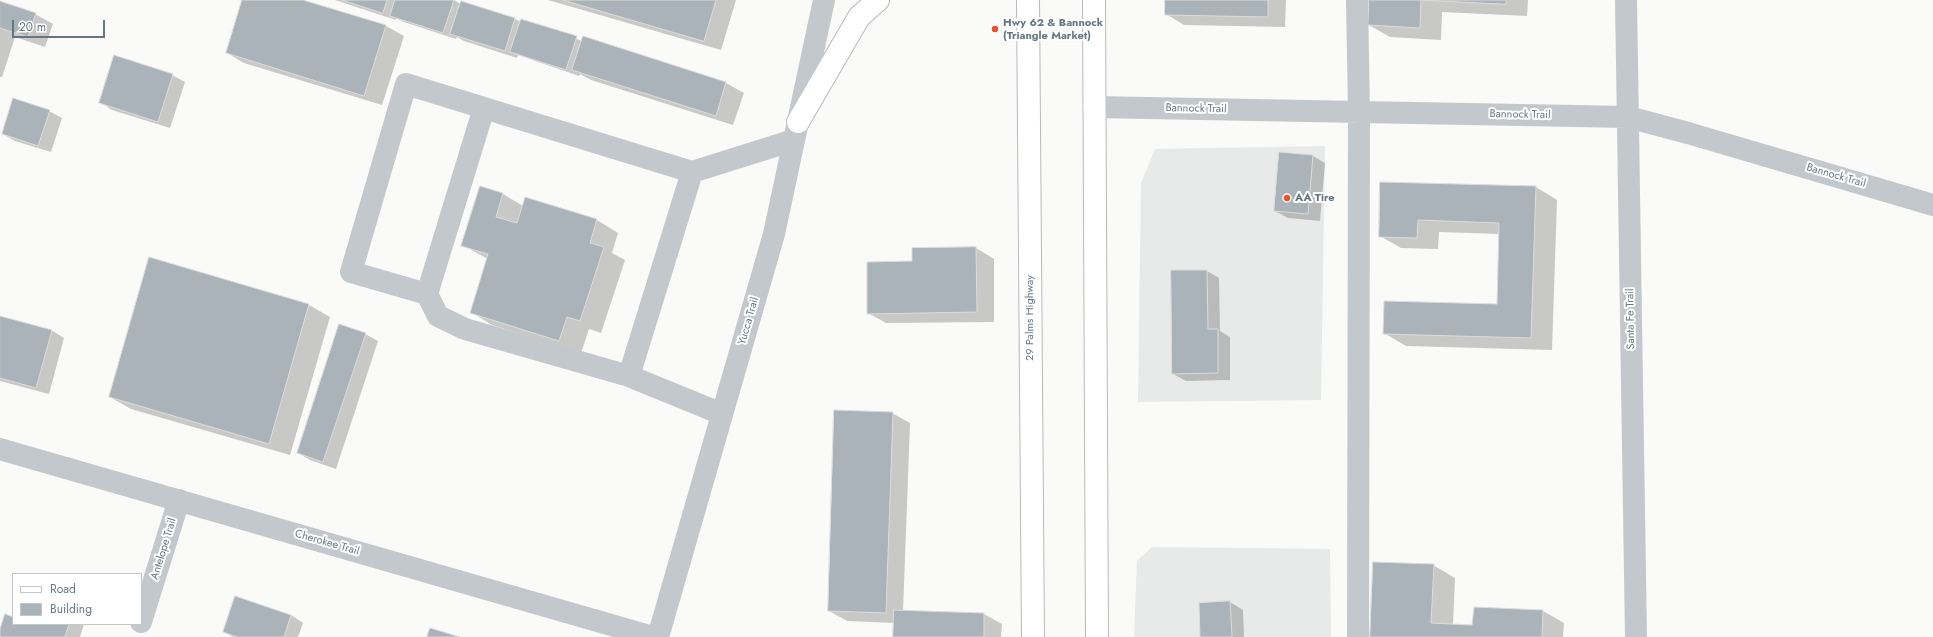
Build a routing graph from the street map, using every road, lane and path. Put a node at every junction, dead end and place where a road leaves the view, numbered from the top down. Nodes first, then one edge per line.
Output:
1 (824, 0) edge
2 (878, 0) edge
3 (1028, 0) edge
4 (1094, 0) edge
5 (1357, 0) edge
6 (1626, 0) edge
7 (1094, 107) junction
8 (484, 108) junction
9 (1359, 112) junction
10 (1628, 117) junction
11 (796, 131) junction
12 (692, 172) junction
13 (1933, 205) edge
14 (427, 294) junction
15 (629, 376) junction
16 (722, 414) junction
17 (0, 449) edge
18 (179, 500) junction
19 (142, 620) edge
20 (140, 625) edge
21 (136, 637) edge
22 (653, 637) edge
23 (658, 637) edge
24 (1033, 637) edge
25 (1097, 637) edge
26 (1358, 637) edge
27 (1636, 637) edge

1 - 11 street, Yucca Trail
2 - 11 main road
3 - 24 main road, 29 Palms Highway
4 - 7 main road
5 - 9 street
6 - 10 street, Santa Fe Trail
7 - 9 street, Bannock Trail
7 - 25 main road
8 - 12 street
8 - 14 street
8 - 14 street
9 - 10 street, Bannock Trail
9 - 26 street
10 - 13 street, Bannock Trail
10 - 27 street, Santa Fe Trail
11 - 12 street
11 - 16 street, Yucca Trail
12 - 15 street
14 - 15 street
15 - 16 street
16 - 23 street, Yucca Trail
17 - 18 street, Cherokee Trail
18 - 19 street, Antelope Trail
18 - 22 street, Cherokee Trail
20 - 21 street, Antelope Trail

